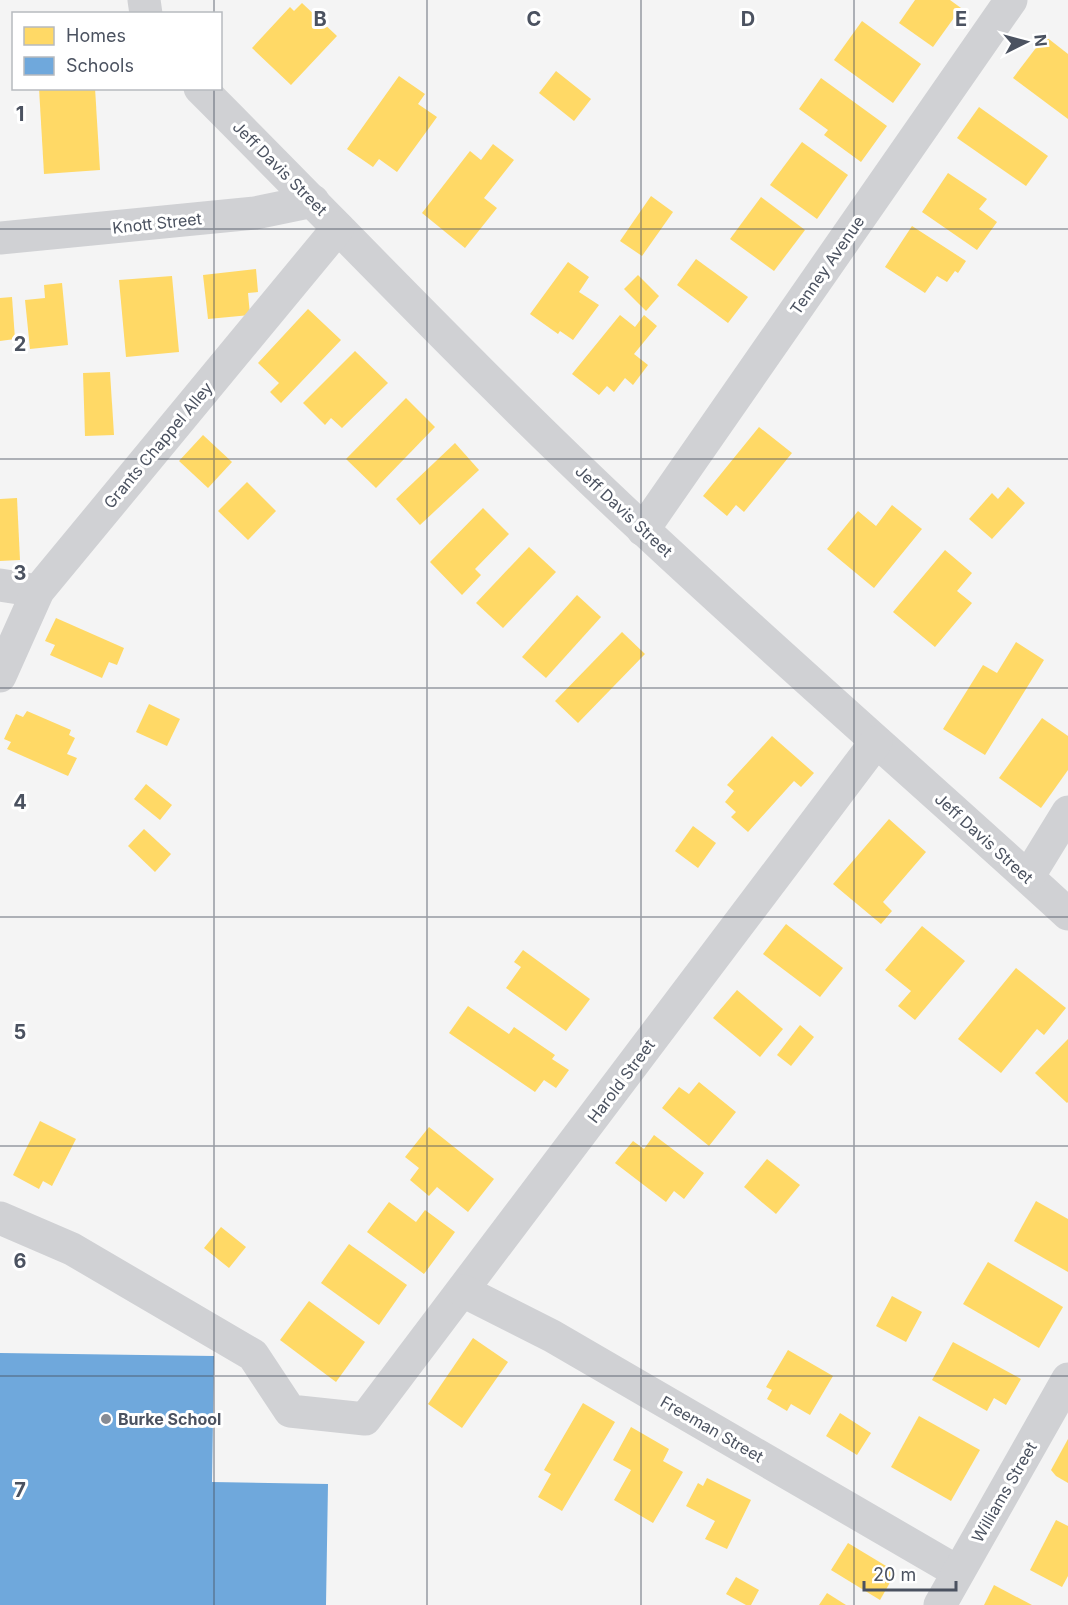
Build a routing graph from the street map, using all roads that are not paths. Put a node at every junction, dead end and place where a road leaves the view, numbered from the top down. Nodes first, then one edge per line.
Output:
1 (1011, 0) edge
2 (202, 90) edge
3 (313, 201) junction
4 (338, 228) junction
5 (0, 238) edge
6 (643, 530) junction
7 (0, 585) edge
8 (38, 591) junction
9 (0, 676) edge
10 (876, 742) junction
11 (1068, 812) edge
12 (1028, 877) junction
13 (1068, 914) edge
14 (0, 1218) edge
15 (463, 1291) junction
16 (1068, 1379) edge
17 (958, 1572) junction
18 (940, 1605) edge

1 - 6 street, Tenney Avenue
2 - 3 street, Jeff Davis Street
3 - 4 street, Jeff Davis Street
3 - 5 street, Knott Street
4 - 6 street, Jeff Davis Street
4 - 8 street, Grants Chappel Alley
6 - 10 street, Jeff Davis Street
7 - 8 street
8 - 9 street, Grants Chappel Alley
10 - 12 street, Jeff Davis Street
10 - 15 street, Harold Street
11 - 12 street
12 - 13 street, Jeff Davis Street
14 - 15 street, Harold Street
15 - 17 street, Freeman Street
16 - 17 street, Williams Street
17 - 18 street, Williams Street

